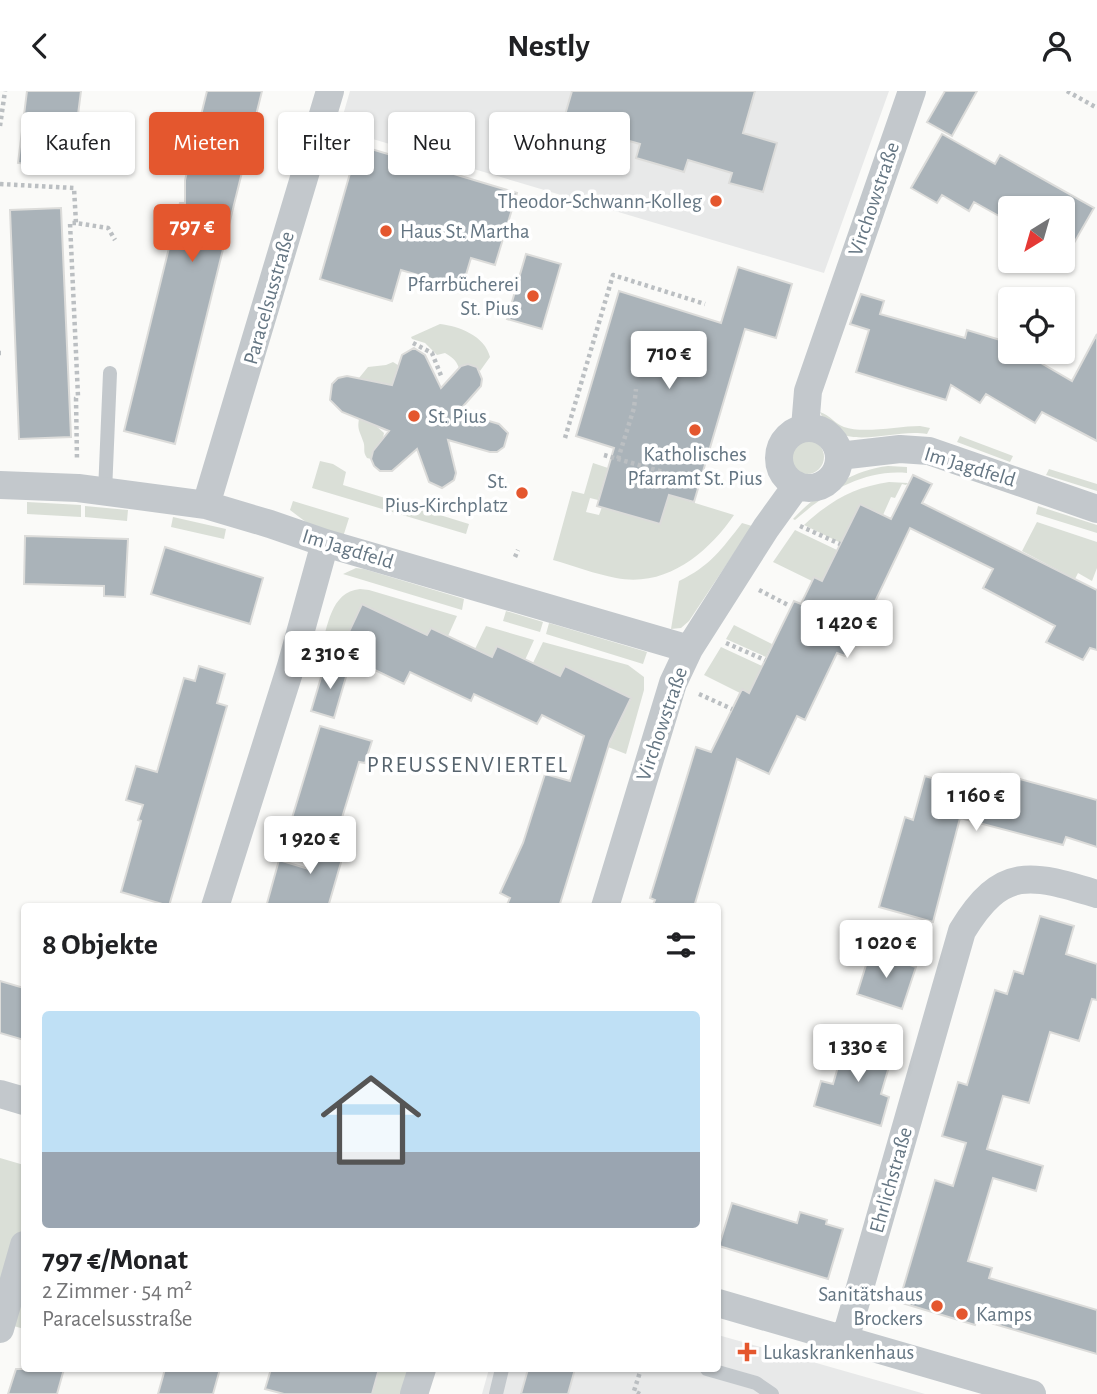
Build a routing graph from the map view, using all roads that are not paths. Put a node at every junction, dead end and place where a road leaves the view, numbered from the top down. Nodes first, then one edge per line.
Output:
1 (330, 91) edge
2 (912, 91) edge
3 (110, 373) dead end
4 (805, 428) junction
5 (839, 456) junction
6 (0, 485) edge
7 (797, 485) junction
8 (92, 490) junction
9 (206, 505) junction
10 (1097, 509) edge
11 (325, 543) junction
12 (689, 649) junction
13 (1097, 894) edge
14 (216, 903) edge
15 (606, 903) edge
16 (0, 1094) edge
17 (21, 1100) edge
18 (21, 1256) edge
19 (721, 1304) edge
20 (0, 1329) edge
21 (845, 1340) junction
22 (421, 1372) edge
23 (501, 1372) edge
24 (717, 1372) edge
25 (414, 1394) edge
26 (496, 1394) edge
27 (772, 1394) edge
28 (1032, 1394) edge

1 - 9 street, Paracelsusstraße
2 - 4 street, Virchowstraße
3 - 8 lane
4 - 5 street
4 - 7 street
5 - 7 street
5 - 10 street, Im Jagdfeld
6 - 8 street, Im Jagdfeld
7 - 12 street, Virchowstraße
8 - 9 street, Im Jagdfeld
9 - 11 street, Im Jagdfeld
11 - 12 street, Im Jagdfeld
11 - 14 street
12 - 15 street, Virchowstraße
13 - 21 street, Ehrlichstraße
16 - 17 street
18 - 20 street
19 - 21 street
21 - 28 street
22 - 25 street
23 - 26 lane
24 - 27 lane

